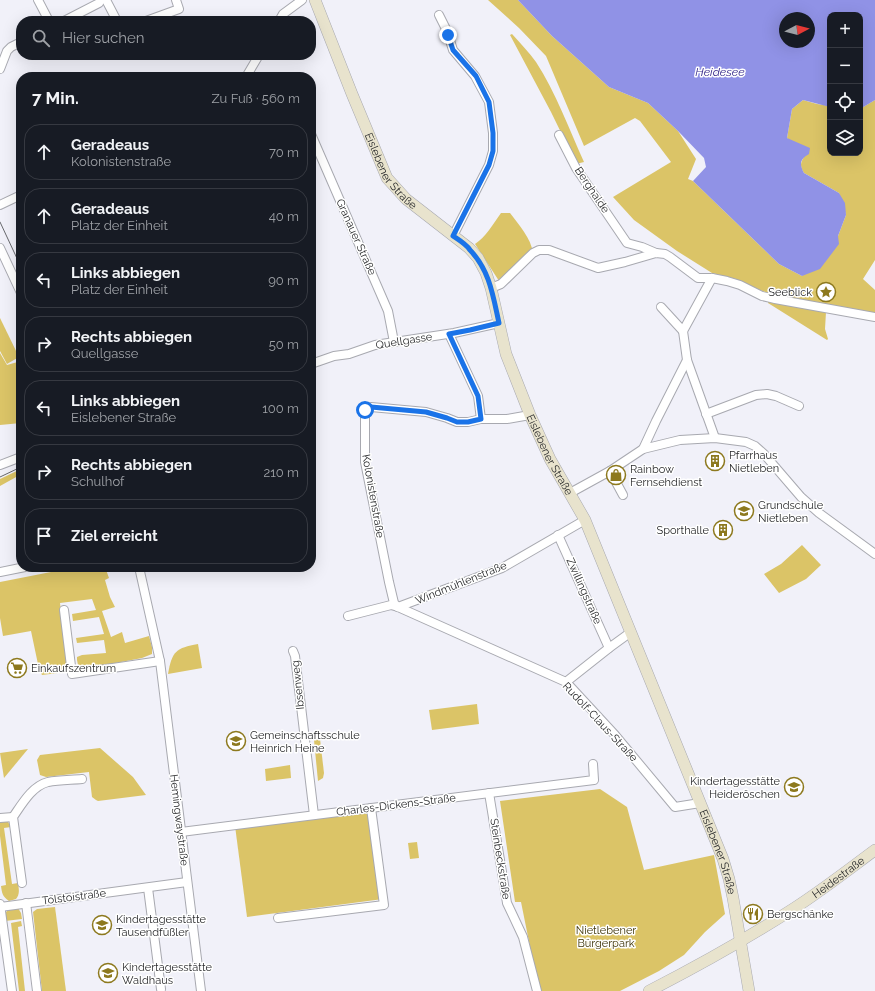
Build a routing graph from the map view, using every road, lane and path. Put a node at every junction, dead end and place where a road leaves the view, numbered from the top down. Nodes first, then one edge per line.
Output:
1 (38, 0) edge
2 (101, 0) edge
3 (106, 0) edge
4 (176, 0) edge
5 (302, 0) edge
6 (315, 0) edge
7 (439, 15) dead end
8 (46, 16) edge
9 (74, 16) edge
10 (114, 16) edge
11 (160, 16) edge
12 (282, 16) edge
13 (16, 44) edge
14 (256, 60) edge
15 (0, 68) edge
16 (249, 72) edge
17 (559, 136) dead end
18 (316, 145) edge
19 (16, 198) edge
20 (0, 205) edge
21 (453, 236) junction
22 (627, 243) junction
23 (0, 248) edge
24 (656, 253) junction
25 (638, 258) junction
26 (712, 278) junction
27 (16, 282) edge
28 (492, 288) junction
29 (661, 307) dead end
30 (875, 316) edge
31 (499, 323) junction
32 (683, 331) junction
33 (452, 334) junction
34 (394, 342) junction
35 (687, 360) junction
36 (316, 362) edge
37 (799, 406) dead end
38 (706, 414) junction
39 (530, 415) junction
40 (481, 419) junction
41 (715, 438) junction
42 (643, 449) junction
43 (16, 459) edge
44 (0, 465) edge
45 (610, 471) junction
46 (570, 493) junction
47 (624, 495) dead end
48 (585, 520) junction
49 (558, 535) junction
50 (875, 554) edge
51 (16, 569) edge
52 (0, 572) edge
53 (140, 572) edge
54 (398, 607) junction
55 (64, 610) dead end
56 (348, 616) dead end
57 (631, 632) junction
58 (609, 648) junction
59 (293, 651) dead end
60 (160, 661) junction
61 (566, 682) junction
62 (593, 764) dead end
63 (82, 779) dead end
64 (489, 793) junction
65 (700, 803) junction
66 (372, 808) junction
67 (314, 815) junction
68 (14, 817) junction
69 (0, 818) edge
70 (181, 832) junction
71 (875, 850) edge
72 (187, 882) junction
73 (22, 883) dead end
74 (148, 888) junction
75 (26, 903) junction
76 (0, 904) edge
77 (0, 907) edge
78 (278, 918) dead end
79 (740, 941) junction
80 (161, 989) dead end
81 (12, 991) edge
82 (37, 991) edge
83 (201, 991) edge
84 (537, 991) edge
85 (649, 991) edge
86 (748, 991) edge

1 - 8 street
2 - 9 street
3 - 10 street
4 - 11 street
5 - 12 street
6 - 21 street, Eislebener Straße
7 - 21 street
13 - 15 street
14 - 16 street
17 - 22 street, Berghalde
18 - 34 street, Granauer Straße
19 - 20 street
21 - 28 street, Eislebener Straße
22 - 24 street
22 - 25 street, Berghalde
23 - 27 street
24 - 25 street
24 - 26 street
25 - 28 street
26 - 30 street
26 - 32 street
28 - 31 street, Eislebener Straße
29 - 32 street
31 - 33 street, Quellgasse
31 - 39 street, Eislebener Straße
32 - 35 street
33 - 34 street, Quellgasse
33 - 40 street
34 - 36 street, Quellgasse
35 - 38 street
35 - 42 street
37 - 38 street
38 - 41 street
39 - 40 street
39 - 46 street, Eislebener Straße
40 - 54 street, Kolonistenstraße
41 - 42 street
41 - 50 street
42 - 45 street
43 - 44 street
45 - 46 street
45 - 47 street
46 - 48 street, Eislebener Straße
48 - 49 street, Windmühlenstraße
48 - 57 street, Eislebener Straße
49 - 54 street, Windmühlenstraße
49 - 58 street, Zwillingstraße
51 - 52 street
53 - 60 street, Hemingwaystraße
54 - 56 street
54 - 61 street, Rudolf-Claus-Straße
55 - 60 street
57 - 58 street
57 - 65 street, Eislebener Straße
58 - 61 street
59 - 67 street, Ibsenweg
60 - 70 street, Hemingwaystraße
61 - 65 street, Rudolf-Claus-Straße
62 - 64 street, Charles-Dickens-Straße
63 - 68 street
64 - 66 street, Charles-Dickens-Straße
64 - 84 street, Steinbeckstraße
65 - 79 street, Eislebener Straße
66 - 67 street, Charles-Dickens-Straße
66 - 78 street
67 - 70 street, Charles-Dickens-Straße
68 - 69 street
68 - 73 street
70 - 72 street, Hemingwaystraße
71 - 79 street, Heidestraße
72 - 74 street, Tolstoistraße
72 - 83 street, Hemingwaystraße
74 - 75 street, Tolstoistraße
74 - 80 street
75 - 77 street, Tolstoistraße
75 - 82 street
76 - 77 street
77 - 81 street
79 - 85 street, Heidestraße
79 - 86 street, Eislebener Straße

